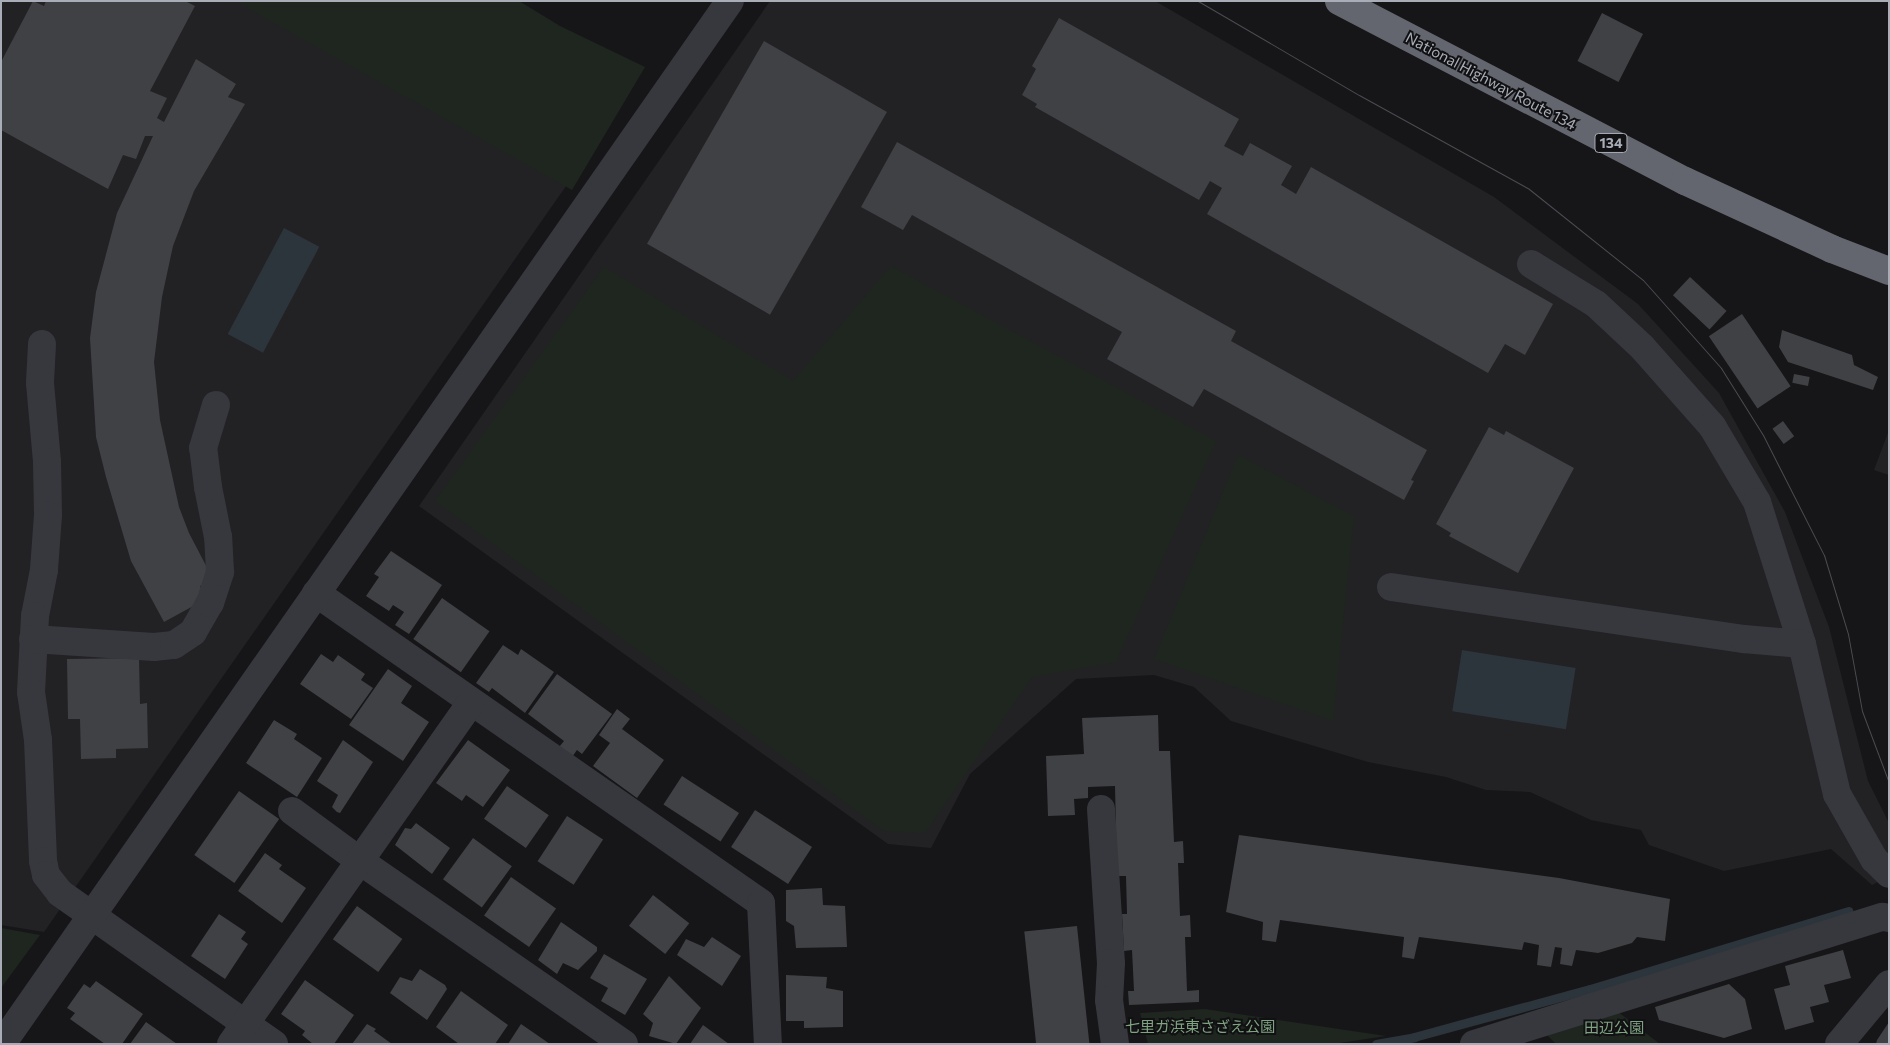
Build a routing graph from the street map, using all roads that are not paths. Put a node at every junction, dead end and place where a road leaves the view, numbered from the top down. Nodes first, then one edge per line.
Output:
1 (730, 1) edge
2 (1339, 1) edge
3 (1531, 264) dead end
4 (1889, 271) edge
5 (42, 344) dead end
6 (216, 405) dead end
7 (1391, 587) dead end
8 (316, 593) junction
9 (33, 639) junction
10 (1802, 644) junction
11 (471, 702) junction
12 (1101, 809) dead end
13 (292, 811) dead end
14 (360, 861) junction
15 (1889, 874) edge
16 (92, 914) junction
17 (1889, 918) edge
18 (1889, 984) edge
19 (238, 1034) edge
20 (2, 1044) edge
21 (274, 1044) edge
22 (624, 1044) edge
23 (768, 1044) edge
24 (1115, 1044) edge
25 (1474, 1044) edge
26 (1839, 1044) edge

1 - 8 street
2 - 4 highway, National Highway Route 134 / 134
3 - 10 street
5 - 9 street
6 - 9 street
7 - 10 street
8 - 11 street
8 - 16 street
9 - 16 street
10 - 15 street
11 - 14 street
11 - 23 street
12 - 24 street
13 - 14 street
14 - 19 street
14 - 22 street
16 - 19 street
16 - 20 street
17 - 25 street
18 - 26 street
19 - 21 street

